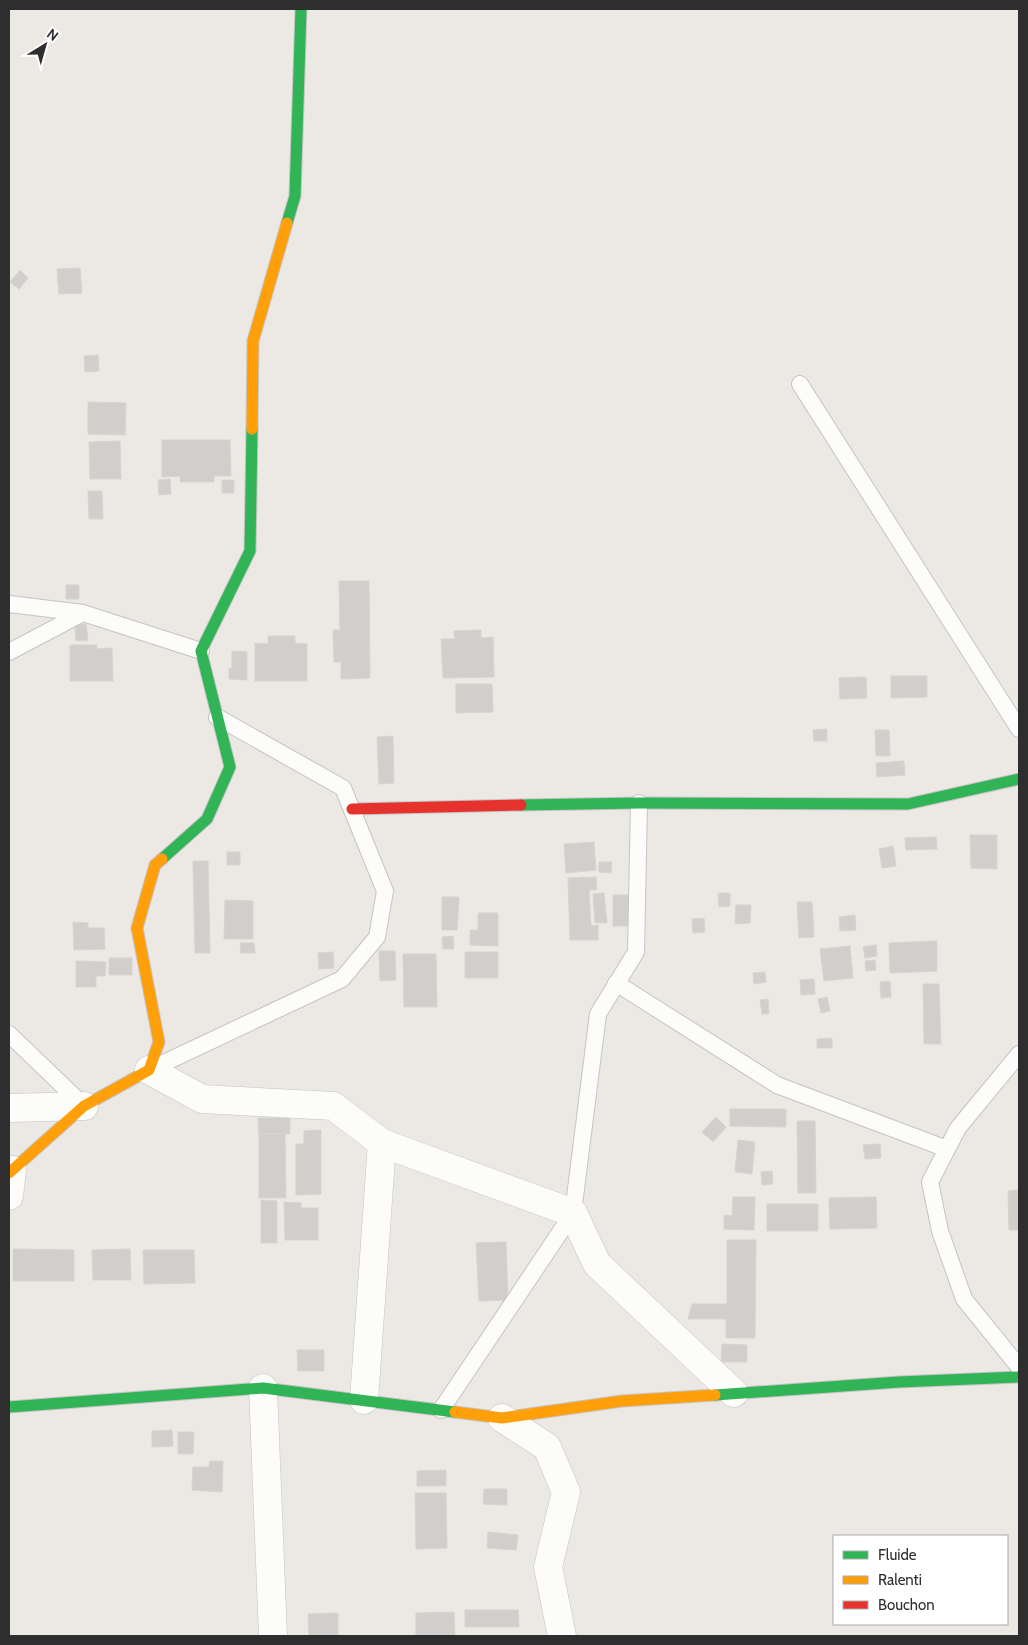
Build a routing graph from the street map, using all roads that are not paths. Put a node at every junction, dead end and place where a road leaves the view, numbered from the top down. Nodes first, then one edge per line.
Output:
1 (301, 9) edge
2 (800, 384) dead end
3 (9, 604) edge
4 (83, 613) junction
5 (9, 652) edge
6 (201, 652) junction
7 (217, 716) junction
8 (1019, 729) edge
9 (1019, 779) edge
10 (638, 803) junction
11 (352, 809) junction
12 (616, 984) junction
13 (9, 1034) edge
14 (1019, 1054) edge
15 (150, 1070) junction
16 (84, 1106) junction
17 (9, 1108) edge
18 (382, 1143) junction
19 (946, 1149) junction
20 (10, 1180) edge
21 (573, 1213) junction
22 (1019, 1367) edge
23 (1019, 1377) edge
24 (263, 1388) junction
25 (734, 1393) junction
26 (364, 1400) junction
27 (9, 1406) edge
28 (441, 1410) junction
29 (502, 1418) junction
30 (273, 1636) edge
31 (562, 1636) edge

1 - 6 street
2 - 8 lane
3 - 4 lane
4 - 5 lane
4 - 6 lane
6 - 7 street
7 - 11 lane
7 - 15 street
9 - 10 street
10 - 11 street
10 - 12 lane
11 - 15 lane
12 - 19 lane
12 - 21 lane
13 - 16 lane
14 - 19 lane
15 - 16 street
15 - 18 street
16 - 17 street
16 - 20 street
18 - 21 street
18 - 26 street
19 - 22 lane
21 - 25 street
21 - 28 lane
23 - 25 street
24 - 26 street
24 - 27 street
24 - 30 street
25 - 29 street
26 - 28 street
28 - 29 street
29 - 31 street

